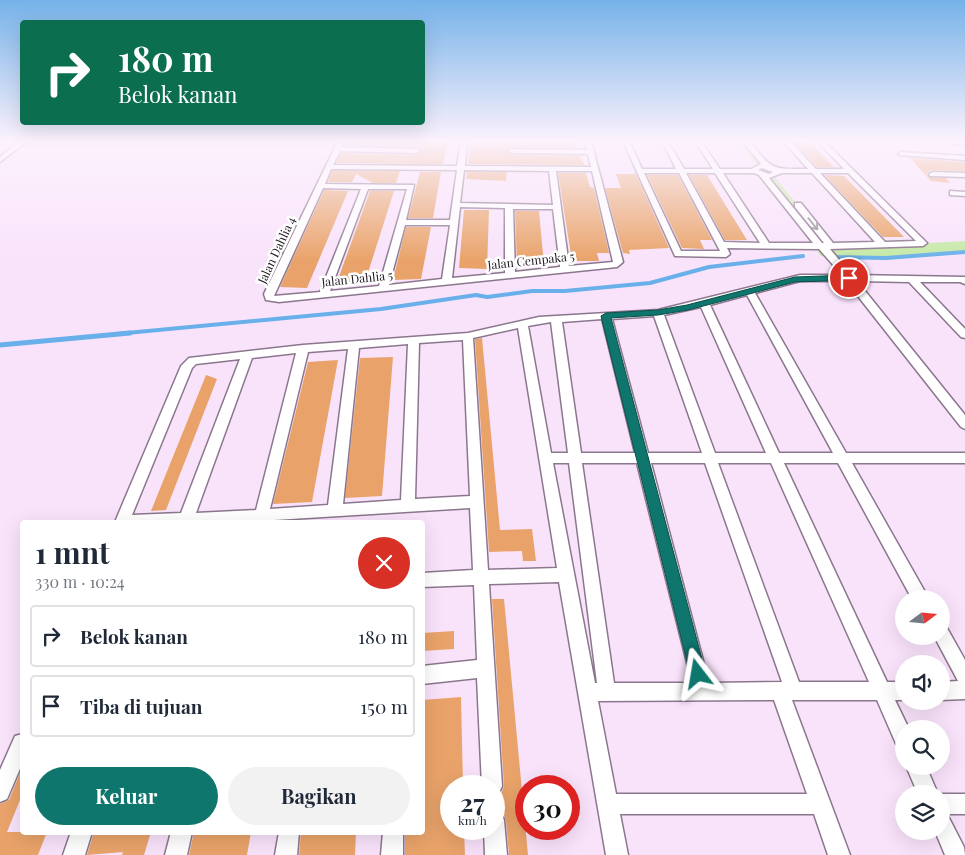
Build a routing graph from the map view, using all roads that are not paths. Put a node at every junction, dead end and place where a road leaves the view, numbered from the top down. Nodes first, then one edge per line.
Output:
1 (322, 181) edge
2 (460, 181) edge
3 (554, 181) edge
4 (599, 181) edge
5 (644, 181) edge
6 (686, 181) edge
7 (724, 181) edge
8 (767, 181) edge
9 (781, 181) edge
10 (824, 181) edge
11 (863, 181) edge
12 (320, 186) junction
13 (365, 187) junction
14 (953, 193) dead end
15 (965, 194) edge
16 (457, 205) junction
17 (509, 206) junction
18 (557, 207) junction
19 (402, 222) junction
20 (455, 223) junction
21 (882, 244) junction
22 (721, 245) junction
23 (766, 245) junction
24 (825, 247) junction
25 (565, 269) junction
26 (510, 274) junction
27 (849, 278) junction
28 (912, 279) junction
29 (964, 279) edge
30 (448, 281) junction
31 (383, 288) junction
32 (750, 292) junction
33 (324, 294) junction
34 (269, 298) joint
35 (704, 303) junction
36 (658, 312) junction
37 (606, 316) junction
38 (556, 319) junction
39 (522, 323) junction
40 (965, 335) edge
41 (468, 336) junction
42 (414, 340) junction
43 (354, 346) junction
44 (303, 349) junction
45 (247, 356) junction
46 (949, 404) junction
47 (965, 404) edge
48 (965, 424) edge
49 (547, 458) junction
50 (575, 458) junction
51 (643, 458) junction
52 (711, 458) junction
53 (843, 458) junction
54 (965, 458) edge
55 (776, 459) junction
56 (477, 502) junction
57 (408, 504) junction
58 (335, 510) junction
59 (262, 513) junction
60 (123, 520) edge
61 (186, 520) joint
62 (566, 575) junction
63 (481, 577) junction
64 (425, 580) edge
65 (917, 590) edge
66 (947, 645) edge
67 (486, 668) junction
68 (425, 675) edge
69 (965, 677) edge
70 (965, 690) edge
71 (895, 691) edge
72 (950, 691) edge
73 (587, 692) junction
74 (702, 692) junction
75 (787, 692) junction
76 (882, 692) junction
77 (607, 693) junction
78 (895, 720) edge
79 (20, 747) edge
80 (491, 775) edge
81 (0, 792) edge
82 (608, 804) junction
83 (821, 804) junction
84 (950, 804) edge
85 (965, 804) edge
86 (81, 835) edge
87 (181, 835) edge
88 (289, 835) edge
89 (393, 835) edge
90 (495, 840) edge
91 (949, 840) edge
92 (74, 855) edge
93 (176, 855) edge
94 (286, 855) edge
95 (392, 855) edge
96 (496, 855) edge
97 (617, 855) edge
98 (839, 855) edge
99 (956, 855) edge

1 - 12 street, Jalan Dahlia 4
2 - 16 street
3 - 18 street
4 - 25 street, Jalan Cempaka 5
5 - 22 street
6 - 22 street
7 - 23 street
8 - 24 street
9 -> 24 street
10 - 21 street
11 - 21 street
12 - 13 street
12 - 34 street, Jalan Dahlia 4
13 - 19 street
13 - 33 street
14 - 15 street
16 - 17 street
16 - 20 street
17 - 18 street
17 - 26 street
18 - 25 street
19 - 20 street
19 - 31 street
20 - 30 street
21 - 24 street
22 - 23 street
23 - 24 street
24 - 27 street
25 - 26 street, Jalan Cempaka 5
26 - 30 street, Jalan Cempaka 5
27 - 28 street
27 - 32 street
27 - 46 street
28 - 29 street
28 - 40 street
30 - 31 street, Jalan Dahlia 5
31 - 33 street, Jalan Dahlia 5
32 - 35 street
32 - 53 street
33 - 34 street, Jalan Dahlia 5
35 - 36 street
35 - 55 street
36 - 37 street
36 - 52 street
37 - 38 street
37 - 51 street
38 - 39 street
38 - 50 street
39 - 41 street
39 - 49 street
41 - 42 street
41 - 56 street
42 - 43 street
42 - 57 street
43 - 44 street
43 - 58 street
44 - 45 street
44 - 59 street
45 - 60 street
45 - 61 street
46 - 47 street
46 - 48 street
49 - 50 street
49 - 62 street
50 - 51 street
50 - 77 street
51 - 52 street
51 - 74 street
52 - 55 street
52 - 75 street
53 - 54 street
53 - 55 street
53 - 65 street
55 - 76 street
56 - 57 street
56 - 63 street
57 - 58 street
58 - 59 street
59 - 61 street
62 - 63 street
62 - 73 street
63 - 64 street
63 - 67 street
66 - 69 street
67 - 68 street
67 - 80 street
70 - 72 street
71 - 76 street
73 - 77 street
73 - 82 street
74 - 75 street
74 - 77 street
75 - 76 street
75 - 83 street
76 - 78 street
79 - 81 street
82 - 83 street
82 - 97 street
83 - 98 street
84 - 85 street
86 - 92 street
87 - 93 street
88 - 94 street
89 - 95 street
90 - 96 street
91 - 99 street

